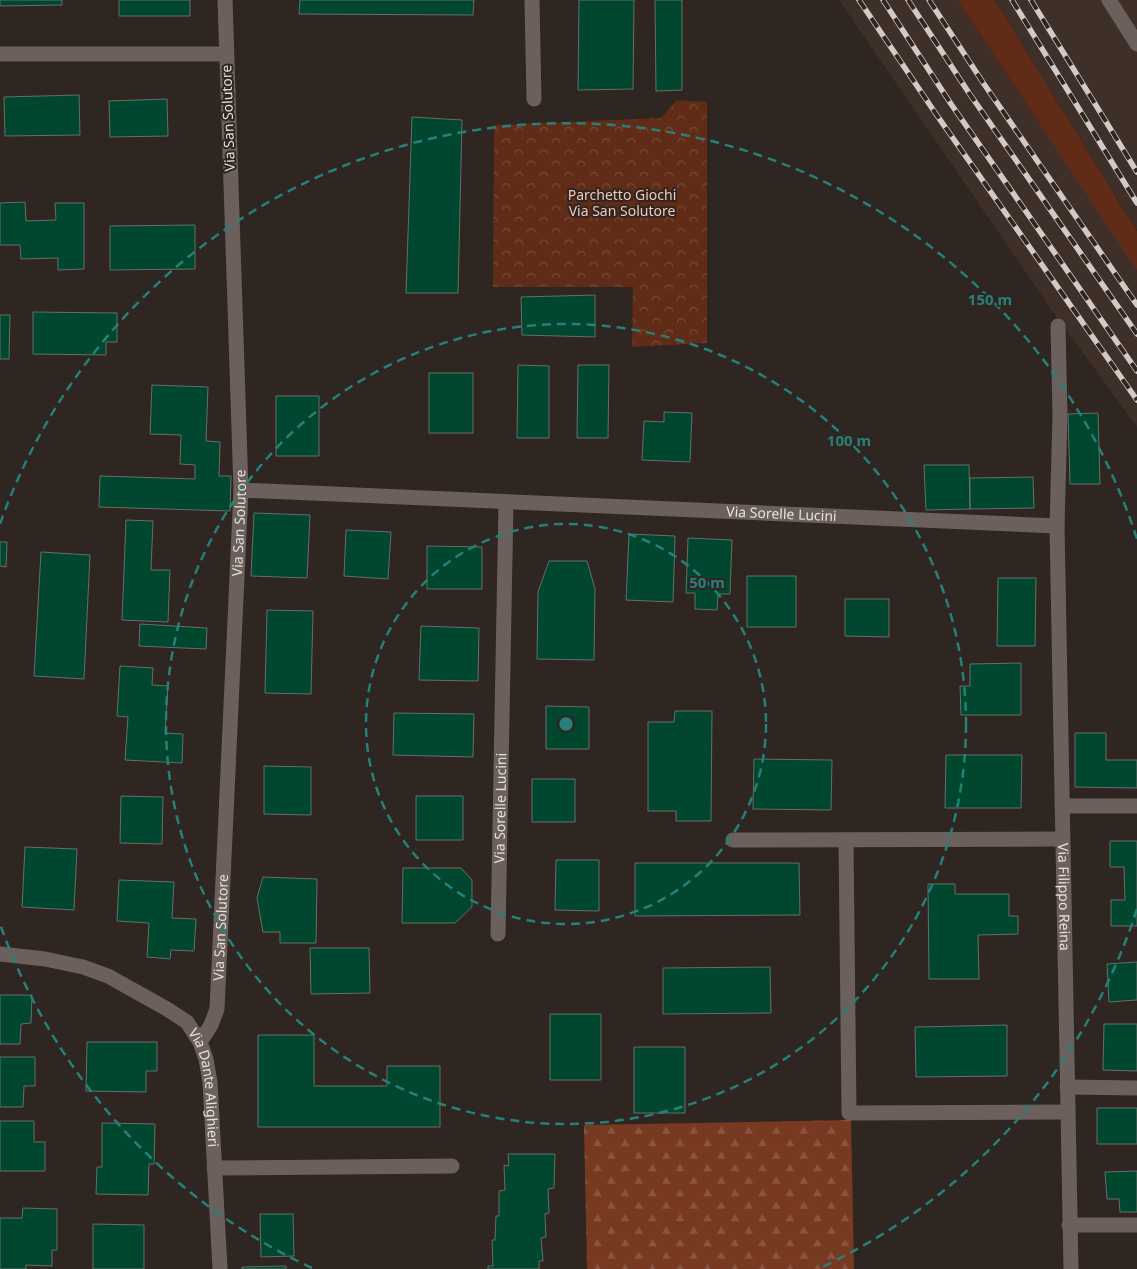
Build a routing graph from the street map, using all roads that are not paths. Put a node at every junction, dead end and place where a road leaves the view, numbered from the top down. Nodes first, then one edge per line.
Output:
1 (225, 0) edge
2 (532, 0) edge
3 (1109, 0) edge
4 (1137, 44) edge
5 (0, 54) edge
6 (226, 54) junction
7 (534, 99) dead end
8 (1058, 326) dead end
9 (241, 490) junction
10 (506, 502) junction
11 (1057, 526) junction
12 (1062, 806) junction
13 (1137, 806) edge
14 (1062, 839) junction
15 (733, 840) dead end
16 (846, 840) junction
17 (498, 934) dead end
18 (0, 954) edge
19 (200, 1042) junction
20 (1067, 1087) junction
21 (1137, 1088) edge
22 (1067, 1112) junction
23 (452, 1166) dead end
24 (214, 1168) junction
25 (1069, 1225) junction
26 (1137, 1225) edge
27 (220, 1269) edge
28 (1070, 1269) edge

1 - 6 street, Via San Solutore
2 - 7 street
3 - 4 street
5 - 6 street
6 - 9 street, Via San Solutore
8 - 11 street, Via Filippo Reina
9 - 10 street, Via Sorelle Lucini
9 - 19 street, Via San Solutore
10 - 11 street, Via Sorelle Lucini
10 - 17 street, Via Sorelle Lucini
11 - 12 street, Via Filippo Reina
12 - 13 street
12 - 14 street, Via Filippo Reina
14 - 16 street
14 - 20 street, Via Filippo Reina
15 - 16 street
16 - 22 street
18 - 19 street, Via Dante Alighieri
19 - 24 street, Via Dante Alighieri
20 - 21 street
20 - 22 street, Via Filippo Reina
22 - 25 street, Via Filippo Reina
23 - 24 street
24 - 27 street, Via Dante Alighieri
25 - 26 street
25 - 28 street, Via Filippo Reina

